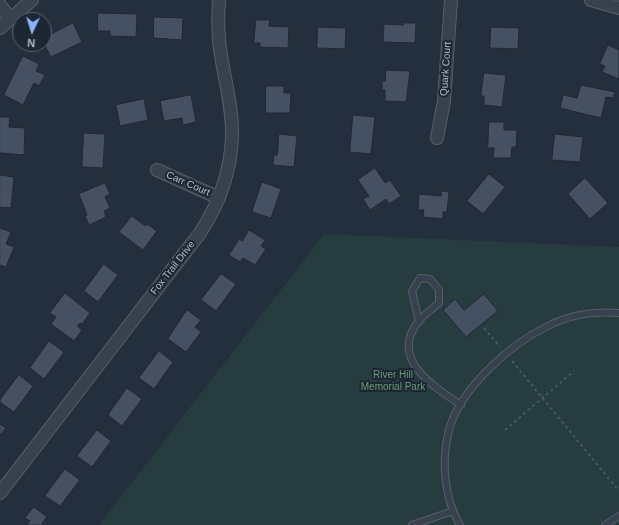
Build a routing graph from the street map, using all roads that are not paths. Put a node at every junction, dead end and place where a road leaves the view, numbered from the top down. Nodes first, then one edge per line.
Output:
1 (32, 0) edge
2 (219, 0) edge
3 (451, 0) edge
4 (591, 0) edge
5 (0, 5) edge
6 (619, 8) edge
7 (10, 18) junction
8 (0, 28) edge
9 (437, 138) dead end
10 (157, 170) dead end
11 (219, 198) junction
12 (619, 313) edge
13 (419, 322) junction
14 (461, 405) junction
15 (0, 493) edge
16 (453, 511) junction
17 (619, 516) edge
18 (412, 525) edge
19 (460, 525) edge
20 (605, 525) edge

1 - 7 street
2 - 11 street, Fox Trail Drive
3 - 9 street, Quark Court
4 - 6 street
5 - 7 street
7 - 8 street
10 - 11 street, Carr Court
11 - 15 street, Fox Trail Drive
12 - 14 lane
13 - 13 lane
13 - 14 lane
14 - 16 lane
16 - 18 lane
16 - 19 lane
17 - 20 lane

